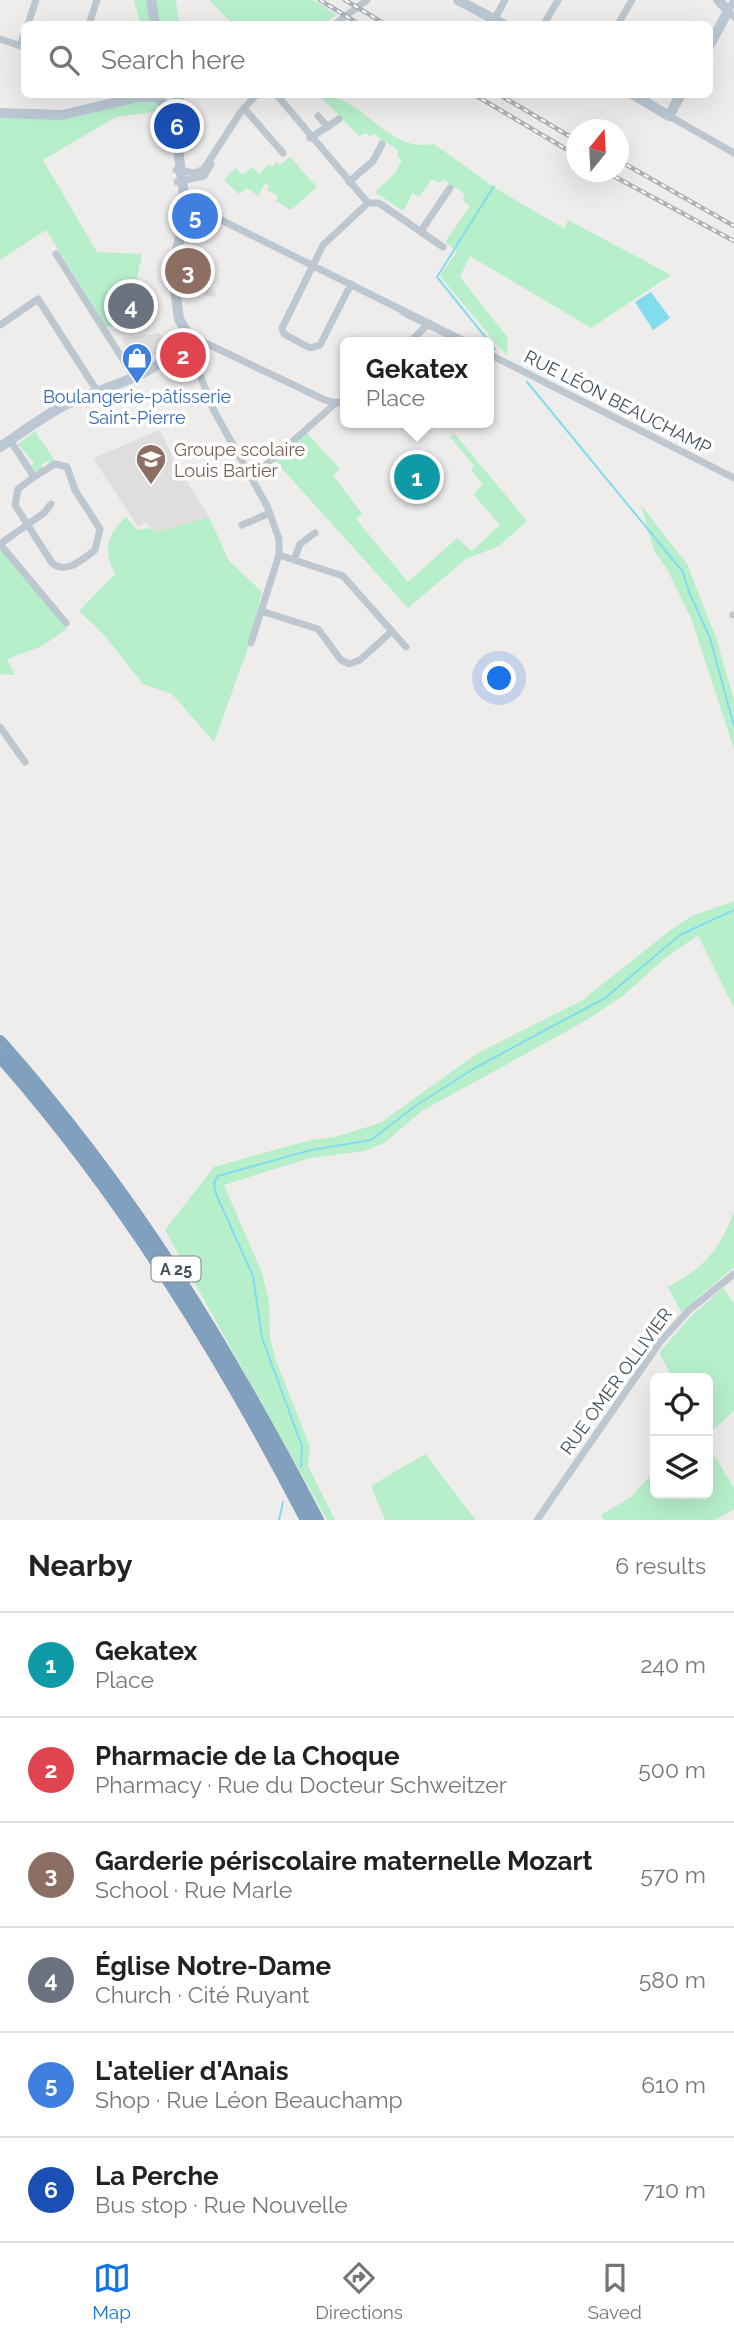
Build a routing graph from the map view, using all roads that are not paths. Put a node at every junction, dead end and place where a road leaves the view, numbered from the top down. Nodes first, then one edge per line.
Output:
1 (36, 0) edge
2 (97, 0) edge
3 (151, 0) edge
4 (367, 0) edge
5 (458, 0) edge
6 (505, 0) edge
7 (558, 0) edge
8 (632, 0) edge
9 (718, 0) edge
10 (734, 0) edge
11 (731, 14) edge
12 (29, 21) edge
13 (90, 21) edge
14 (154, 21) edge
15 (339, 21) edge
16 (496, 21) edge
17 (498, 21) edge
18 (546, 21) edge
19 (620, 21) edge
20 (0, 39) edge
21 (713, 39) edge
22 (21, 47) edge
23 (128, 98) edge
24 (135, 98) edge
25 (158, 98) edge
26 (179, 98) edge
27 (253, 98) edge
28 (280, 98) edge
29 (639, 98) edge
30 (679, 98) edge
31 (122, 101) junction
32 (244, 108) junction
33 (0, 113) edge
34 (318, 116) dead end
35 (669, 116) junction
36 (339, 119) dead end
37 (328, 127) junction
38 (310, 138) junction
39 (383, 144) dead end
40 (282, 153) dead end
41 (734, 153) edge
42 (214, 155) junction
43 (179, 170) junction
44 (180, 181) junction
45 (349, 182) junction
46 (450, 188) dead end
47 (183, 200) junction
48 (369, 203) junction
49 (421, 231) junction
50 (443, 247) dead end
51 (56, 254) dead end
52 (313, 265) junction
53 (351, 284) junction
54 (428, 324) junction
55 (0, 325) edge
56 (183, 336) junction
57 (415, 337) edge
58 (456, 337) edge
59 (494, 357) edge
60 (134, 377) junction
61 (97, 391) junction
62 (340, 402) edge
63 (336, 403) junction
64 (10, 440) junction
65 (0, 447) edge
66 (34, 477) junction
67 (251, 478) junction
68 (734, 478) edge
69 (51, 503) dead end
70 (270, 513) junction
71 (28, 525) junction
72 (242, 526) dead end
73 (315, 533) dead end
74 (0, 544) edge
75 (279, 555) junction
76 (294, 560) junction
77 (261, 611) junction
78 (66, 623) dead end
79 (392, 631) junction
80 (251, 643) dead end
81 (406, 648) dead end
82 (0, 727) edge
83 (24, 762) dead end
84 (0, 1041) edge
85 (0, 1057) edge
86 (734, 1274) edge
87 (306, 1520) edge
88 (318, 1520) edge
89 (537, 1520) edge

1 - 12 street
2 - 13 street
3 - 14 main road
4 - 15 street
5 - 16 main road
6 - 17 street
7 - 18 street
8 - 19 street
9 - 11 main road
10 - 11 street
11 - 21 main road
20 - 22 street
23 - 31 main road
24 - 31 main road
25 - 43 main road
26 - 43 main road
27 - 32 street
28 - 38 street
29 - 35 main road
30 - 35 main road
31 - 33 main road
32 - 40 street
32 - 42 street
34 - 37 street
35 - 41 street
36 - 37 street
37 - 38 street
38 - 45 street
39 - 45 street
42 - 43 street
42 - 44 street
43 - 44 main road
44 - 47 main road
45 - 48 street
46 - 49 street
47 - 52 street
47 - 56 main road
48 - 49 street
48 - 52 street
49 - 50 street
51 - 60 street
52 - 53 street
52 - 53 street
53 - 54 street
54 - 57 street
54 - 58 street
55 - 61 street
56 - 60 main road
56 - 63 street
56 - 67 street
59 - 68 street, RUE LÉON BEAUCHAMP
60 - 61 main road
61 - 64 main road
62 - 63 street
63 - 67 street
64 - 65 main road
64 - 66 street
66 - 71 street
66 - 71 street
67 - 70 street
69 - 71 street
70 - 72 street
70 - 75 street
71 - 74 street
73 - 76 street
74 - 78 street
75 - 76 street
75 - 77 street
76 - 79 street
77 - 79 street
77 - 80 street
79 - 81 street
82 - 83 street
84 - 88 highway, A 25
85 - 87 highway, A 25
86 - 89 street, RUE OMER OLLIVIER

